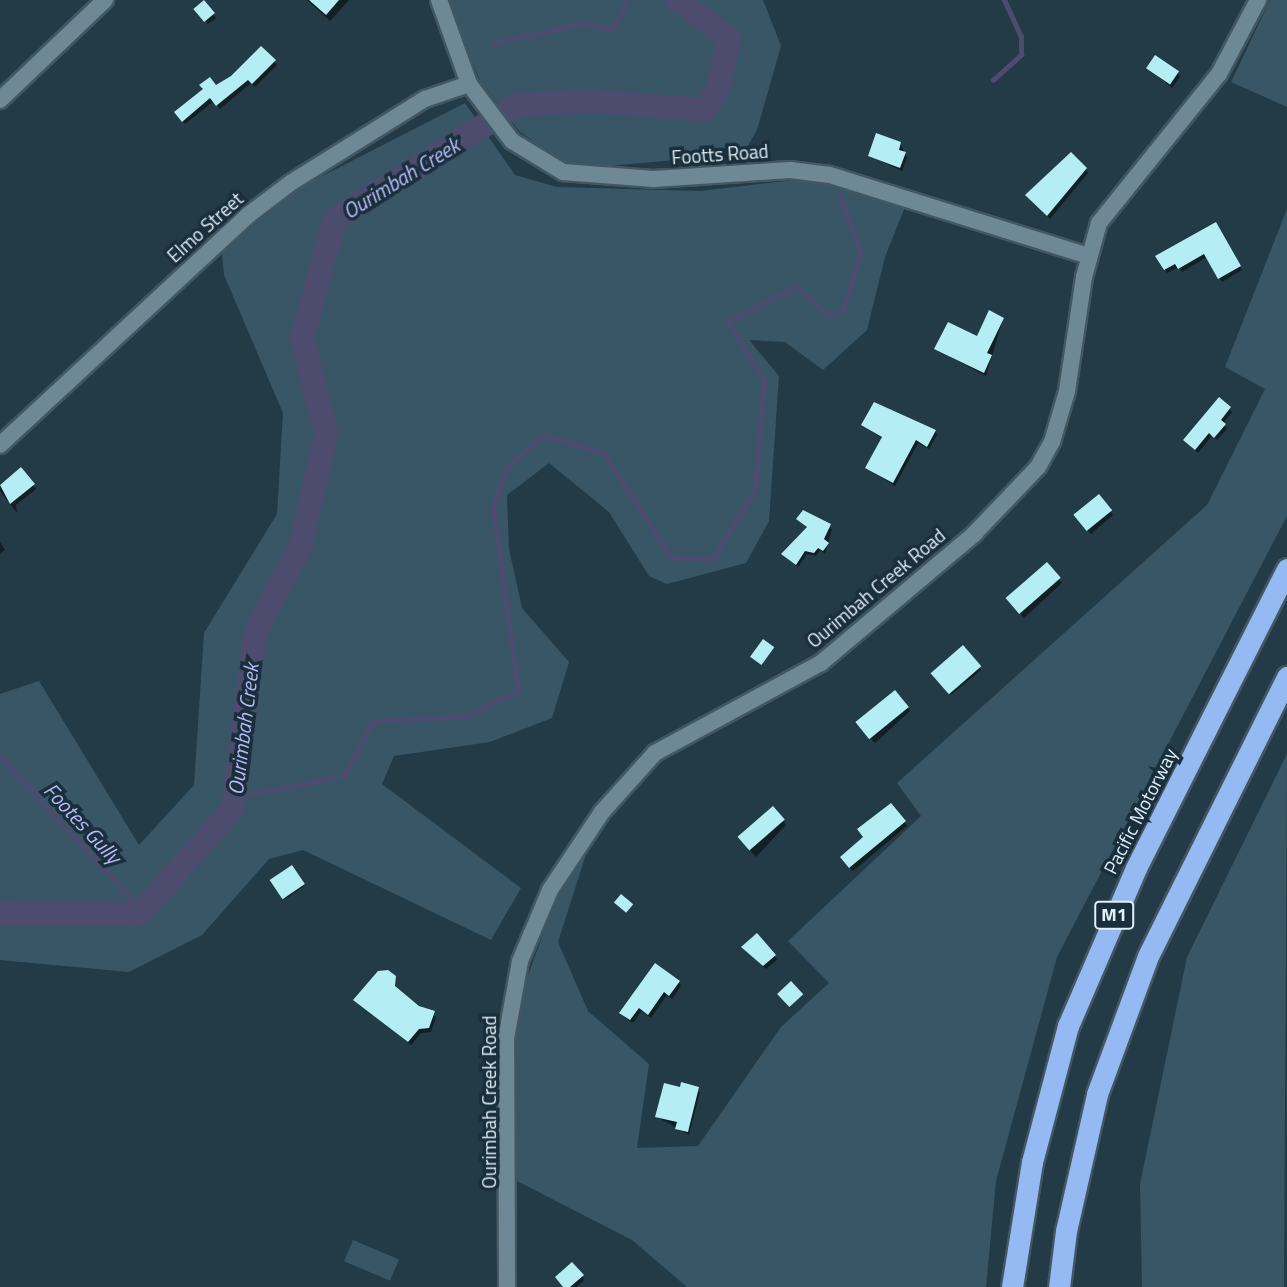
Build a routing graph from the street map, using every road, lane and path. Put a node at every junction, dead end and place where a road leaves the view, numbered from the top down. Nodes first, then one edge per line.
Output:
1 (105, 0) edge
2 (439, 0) edge
3 (1258, 0) edge
4 (474, 90) junction
5 (0, 100) edge
6 (1088, 256) junction
7 (0, 444) edge
8 (1287, 569) edge
9 (1287, 677) edge
10 (507, 1287) edge
11 (1012, 1287) edge
12 (1059, 1287) edge

1 - 5 street
2 - 4 street, Footts Road
3 - 6 street, Ourimbah Creek Road
4 - 6 street, Footts Road
4 - 7 street, Elmo Street
6 - 10 street, Ourimbah Creek Road
8 - 11 highway, Pacific Motorway / M1
9 - 12 highway, M1

